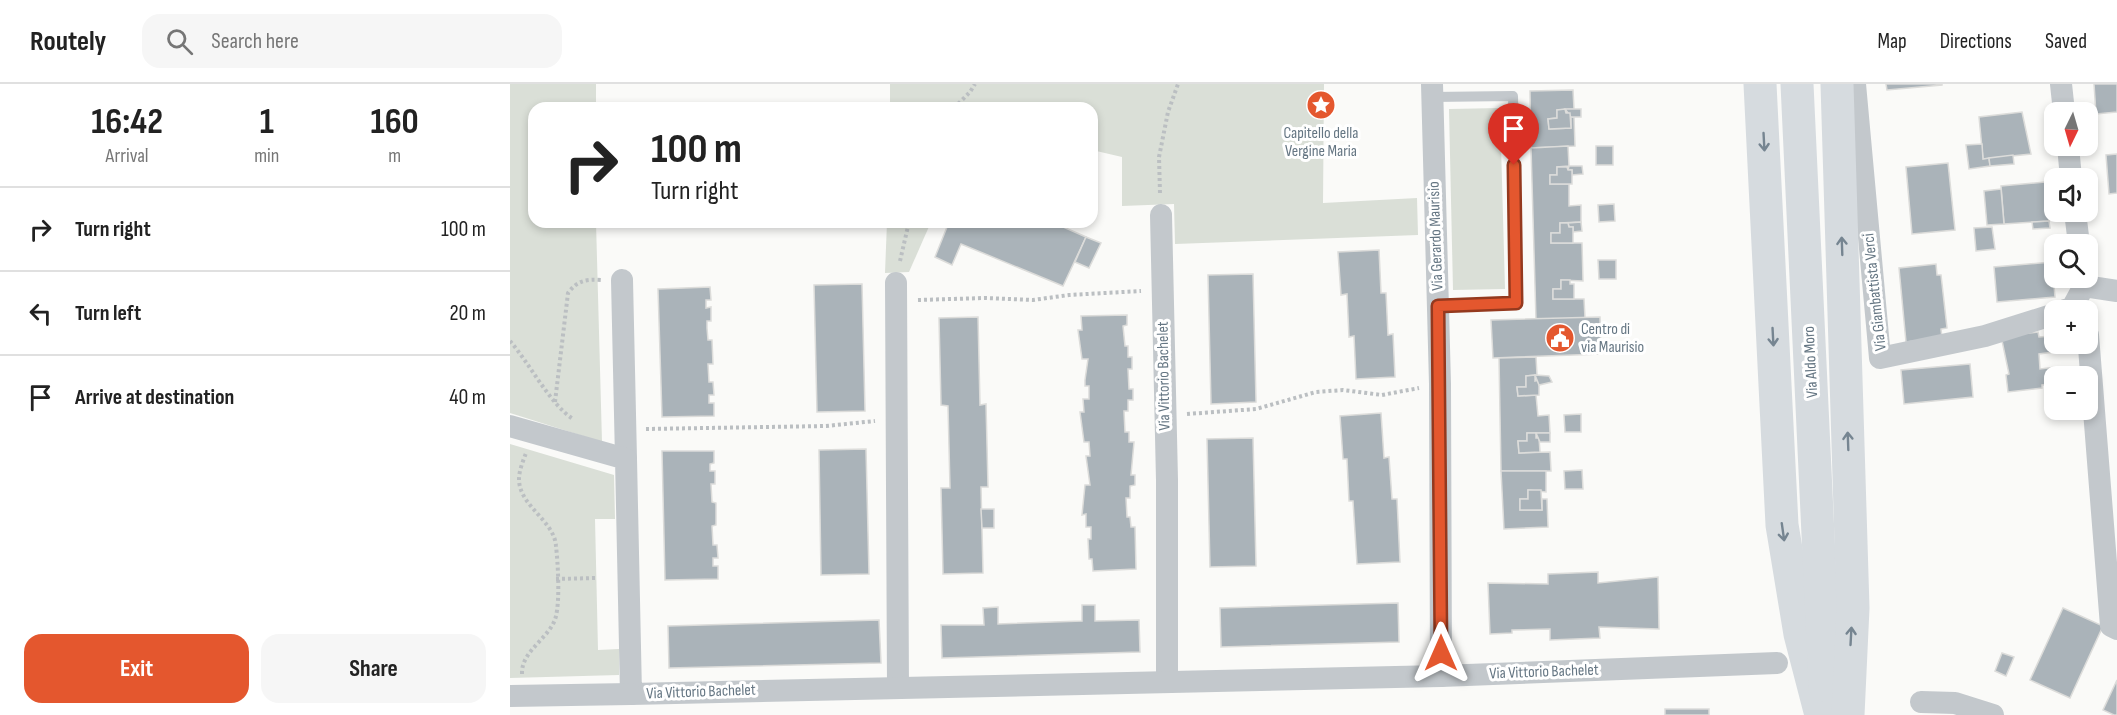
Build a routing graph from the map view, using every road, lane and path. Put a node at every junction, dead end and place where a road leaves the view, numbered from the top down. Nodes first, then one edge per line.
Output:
1 (975, 84) edge
2 (1178, 84) edge
3 (1760, 84) edge
4 (1797, 84) edge
5 (1837, 84) edge
6 (1855, 84) edge
7 (2061, 84) edge
8 (1432, 90) edge
9 (960, 102) edge
10 (2063, 102) edge
11 (1161, 215) joint
12 (908, 228) edge
13 (622, 280) joint
14 (2098, 286) edge
15 (1162, 290) junction
16 (2117, 291) edge
17 (896, 292) junction
18 (1438, 306) junction
19 (2044, 317) edge
20 (510, 341) edge
21 (2090, 354) edge
22 (1440, 384) junction
23 (555, 403) junction
24 (898, 411) junction
25 (1165, 415) junction
26 (578, 422) dead end
27 (521, 429) edge
28 (625, 429) junction
29 (626, 459) junction
30 (596, 578) dead end
31 (556, 579) junction
32 (2114, 620) edge
33 (1825, 640) junction
34 (1777, 663) dead end
35 (1441, 676) junction
36 (1167, 682) junction
37 (898, 688) junction
38 (631, 694) junction
39 (516, 696) edge
40 (1921, 702) dead end
41 (1823, 715) edge
42 (1846, 715) edge
43 (1993, 715) edge

1 - 9 path
2 - 11 path
3 -> 41 main road
4 - 33 main road, Via Aldo Moro
42 -> 5 main road
6 - 19 street, Via Giambattista Verci
7 - 10 street
8 - 18 street, Via Gerardo Maurisio
8 - 18 lane
11 - 15 street, Via Vittorio Bachelet
12 - 17 path
13 - 23 path
13 - 28 street, Via Vittorio Bachelet
14 - 16 street
15 - 17 path
15 - 25 street, Via Vittorio Bachelet
17 - 24 street
18 - 22 street, Via Gerardo Maurisio
20 - 23 path
21 - 32 street
22 - 25 path
22 - 35 street, Via Gerardo Maurisio
23 - 26 path
24 - 28 path
24 - 37 street
25 - 36 street, Via Vittorio Bachelet
27 - 29 street
27 - 31 path
28 - 29 street, Via Vittorio Bachelet
29 - 38 street, Via Vittorio Bachelet
30 - 31 path
31 - 39 path
33 - 41 main road, Via Aldo Moro
33 - 42 main road, Via Aldo Moro
34 - 35 street, Via Vittorio Bachelet
35 - 36 street, Via Vittorio Bachelet
36 - 37 street, Via Vittorio Bachelet
37 - 38 street, Via Vittorio Bachelet
38 - 39 street
40 - 43 street

